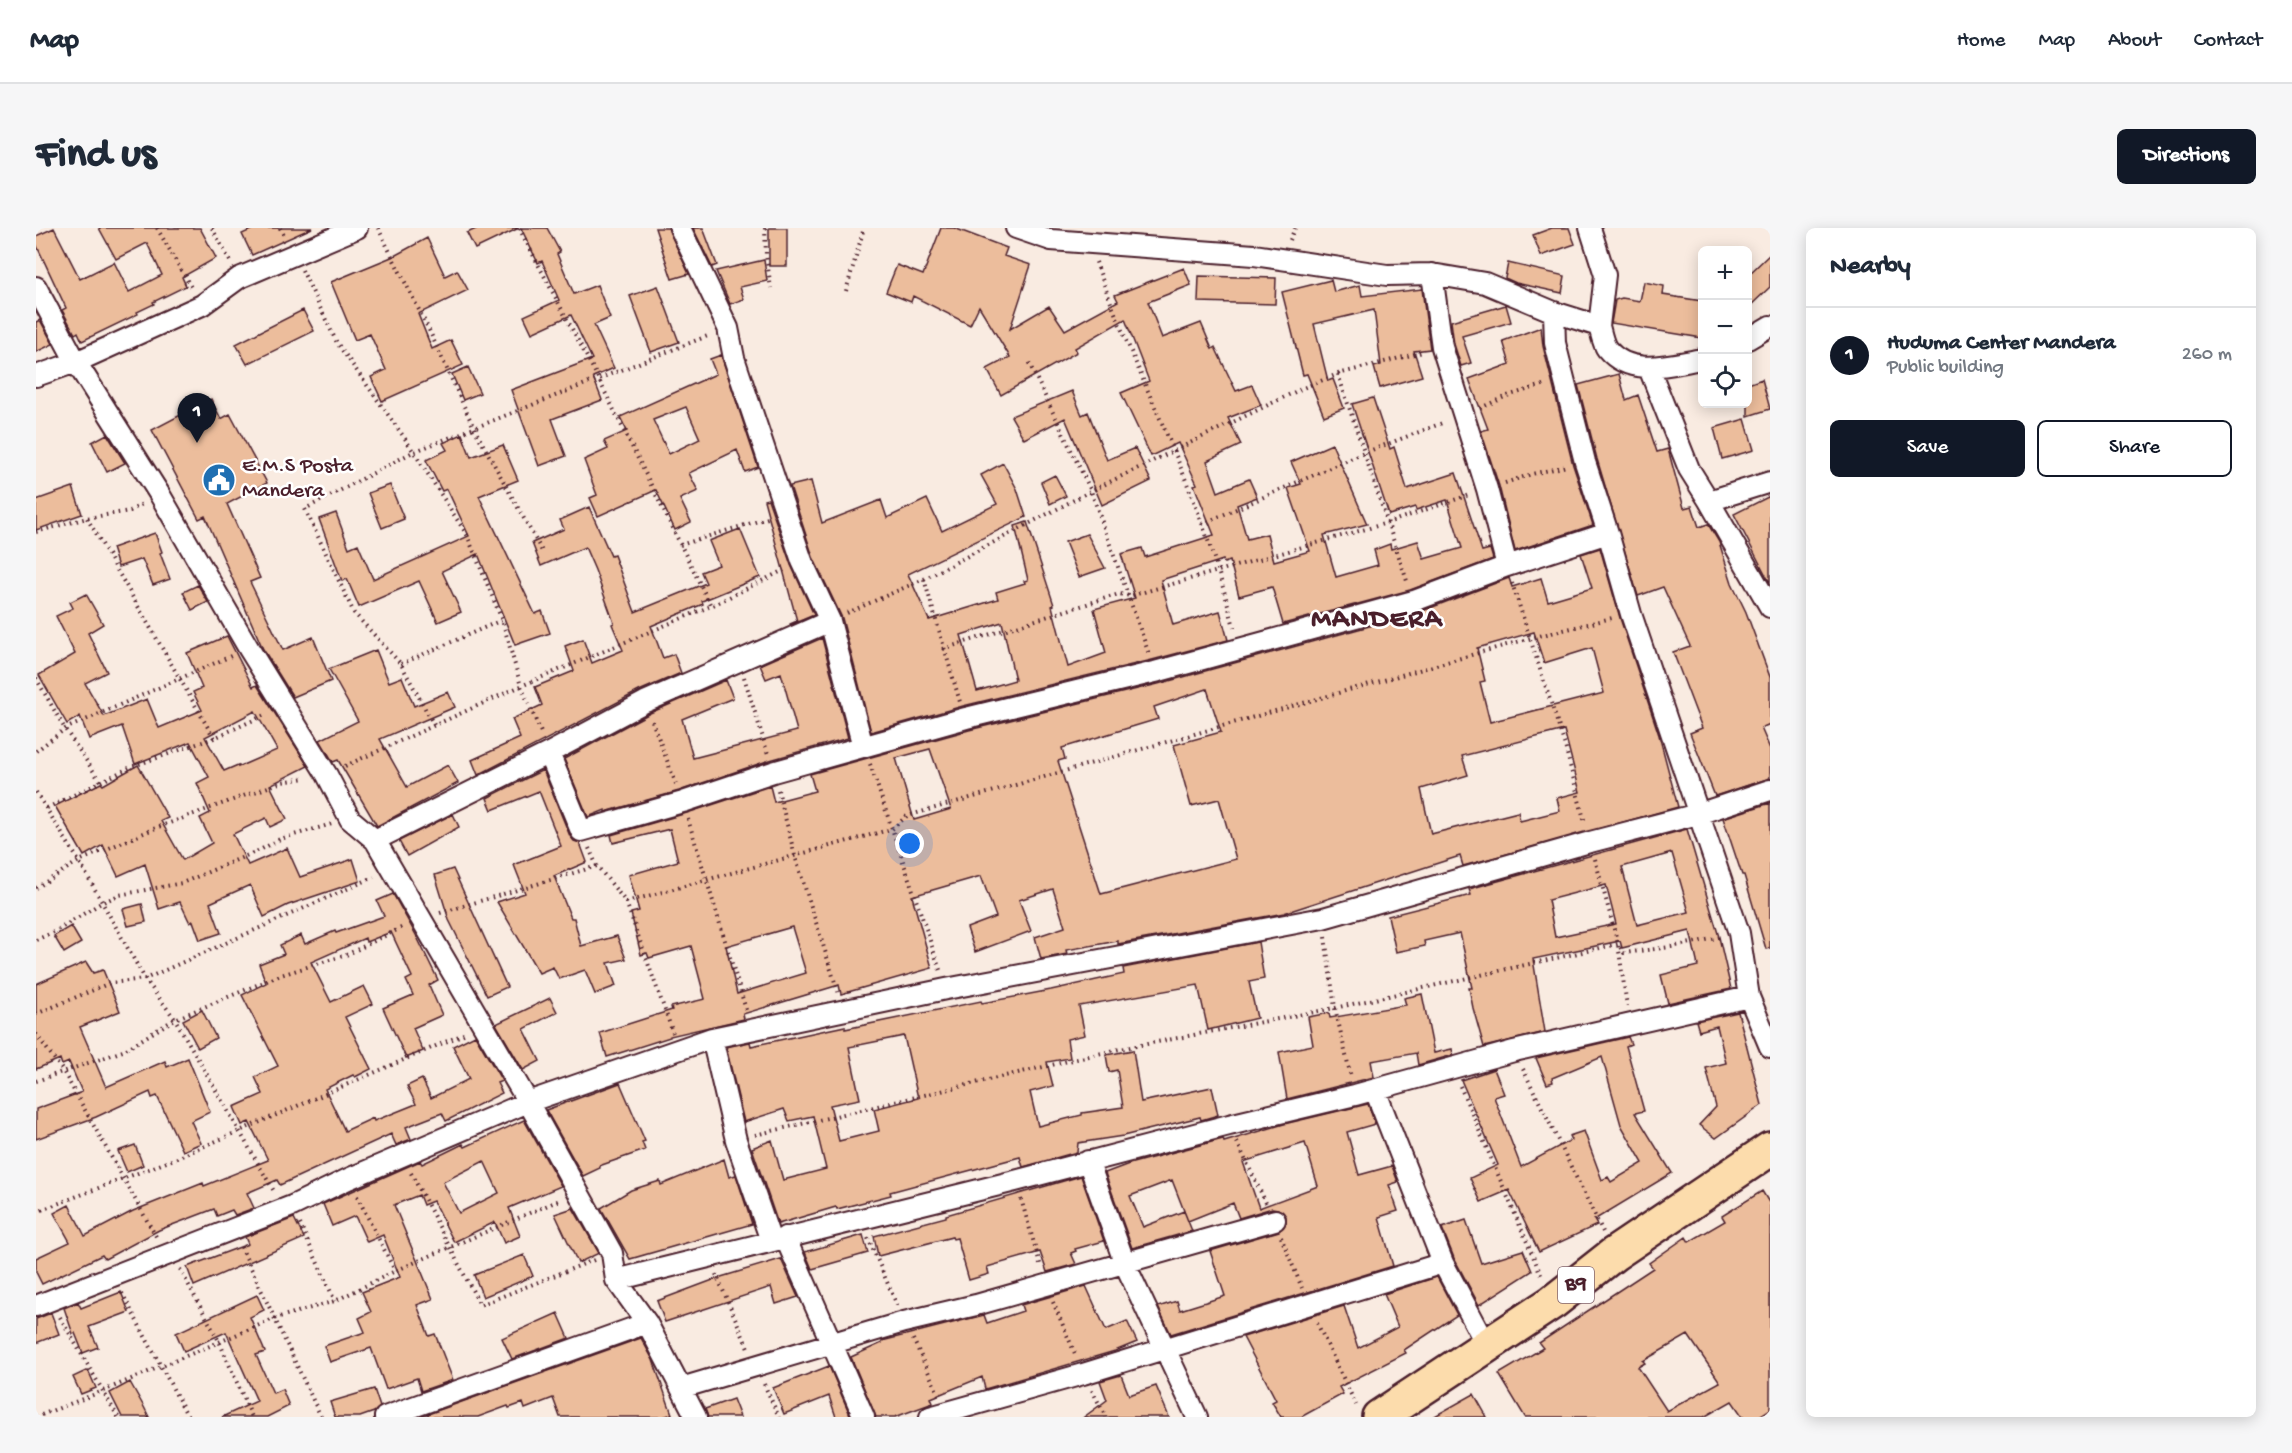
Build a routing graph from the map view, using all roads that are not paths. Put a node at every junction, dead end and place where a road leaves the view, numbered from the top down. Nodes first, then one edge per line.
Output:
1 (357, 228) edge
2 (680, 228) edge
3 (1016, 228) edge
4 (1590, 228) edge
5 (1432, 274) junction
6 (36, 287) edge
7 (1554, 312) junction
8 (1599, 326) junction
9 (1770, 326) edge
10 (1752, 337) edge
11 (1698, 360) edge
12 (76, 362) junction
13 (1649, 368) junction
14 (36, 376) edge
15 (1770, 482) edge
16 (1709, 501) junction
17 (1608, 533) junction
18 (1507, 566) junction
19 (1770, 607) edge
20 (830, 621) junction
21 (863, 747) junction
22 (549, 753) junction
23 (1770, 790) edge
24 (1698, 814) junction
25 (375, 840) junction
26 (1749, 997) junction
27 (712, 1038) junction
28 (1770, 1047) edge
29 (1375, 1090) junction
30 (528, 1102) junction
31 (1770, 1149) edge
32 (1088, 1161) junction
33 (1275, 1220) road end
34 (778, 1239) junction
35 (1125, 1263) junction
36 (1443, 1263) junction
37 (616, 1281) junction
38 (43, 1303) edge
39 (647, 1323) junction
40 (830, 1344) junction
41 (1487, 1346) junction
42 (1164, 1349) junction
43 (681, 1388) junction
44 (1368, 1412) edge
45 (385, 1417) edge
46 (696, 1417) edge
47 (864, 1417) edge
48 (930, 1417) edge
49 (1197, 1417) edge

1 - 12 street
2 - 20 street
3 - 5 street
4 - 8 street
5 - 7 street
5 - 18 street
6 - 12 street
7 - 8 street
7 - 17 street
8 - 13 street
9 - 10 street
11 - 13 street
12 - 14 street
12 - 25 street
13 - 16 street
15 - 16 street
16 - 19 street
17 - 18 street
17 - 24 street
18 - 21 street
20 - 21 street
20 - 22 street
21 - 22 street
22 - 25 street
23 - 24 street
24 - 26 street
24 - 27 street
25 - 30 street
26 - 28 street
26 - 29 street
27 - 30 street
27 - 34 street
29 - 32 street
29 - 36 street
30 - 37 street
30 - 38 street
31 - 41 highway, B9
32 - 34 street
32 - 35 street
33 - 35 street
34 - 37 street
34 - 40 street
35 - 40 street
35 - 42 street
36 - 41 street
36 - 42 street
37 - 39 street
39 - 43 street
39 - 45 street
40 - 43 street
40 - 47 street
41 - 44 highway, B9
42 - 48 street
42 - 49 street
43 - 46 street

